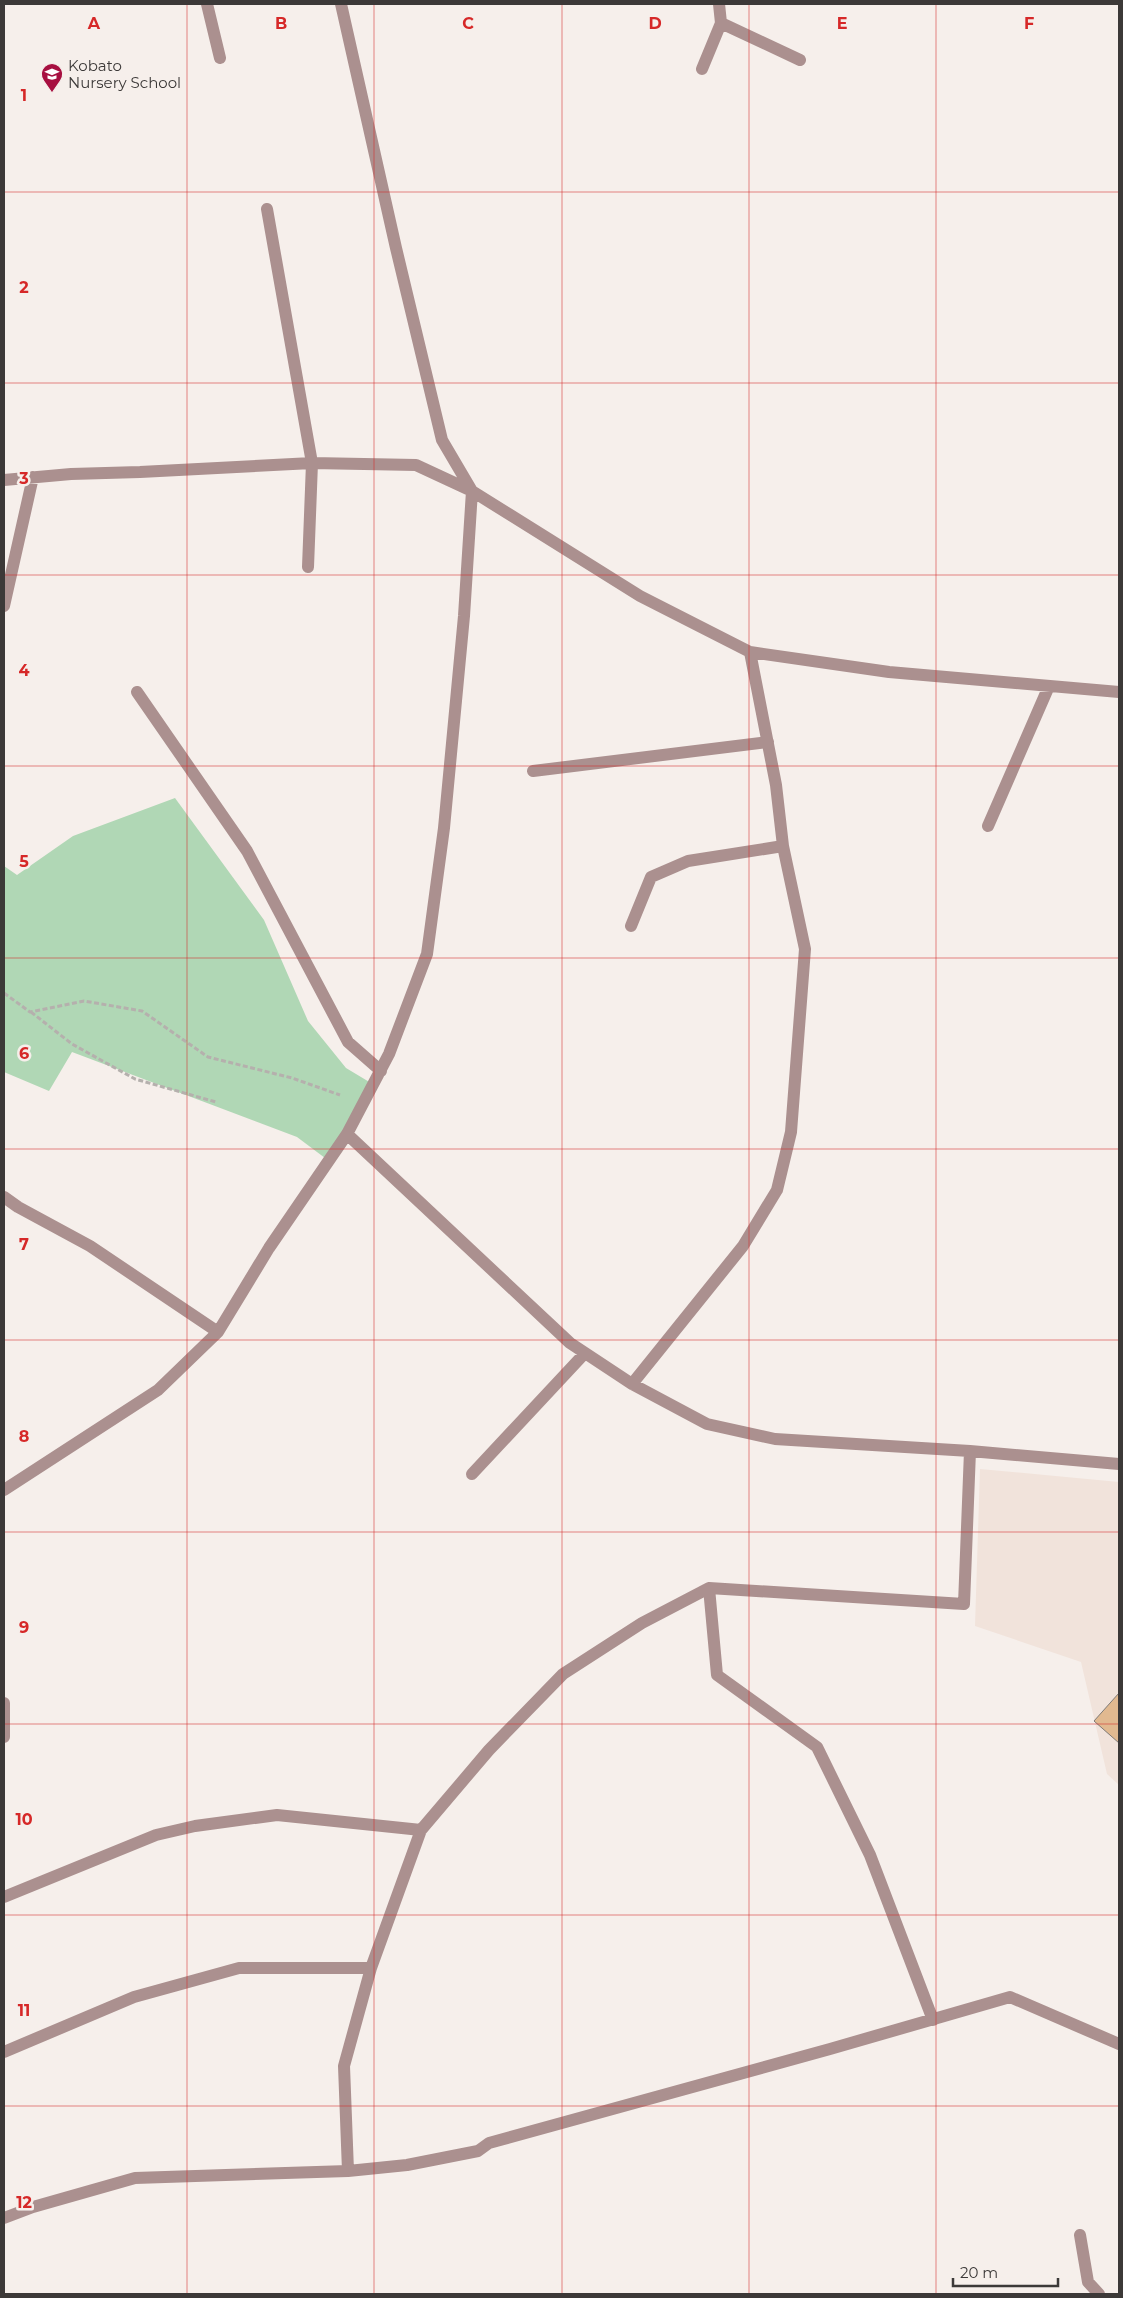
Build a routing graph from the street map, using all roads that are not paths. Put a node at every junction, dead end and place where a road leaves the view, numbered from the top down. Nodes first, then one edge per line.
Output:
1 (207, 4) edge
2 (341, 4) edge
3 (719, 4) edge
4 (721, 23) junction
5 (220, 58) dead end
6 (800, 60) dead end
7 (702, 69) dead end
8 (267, 209) dead end
9 (312, 463) junction
10 (33, 477) junction
11 (4, 480) edge
12 (472, 490) junction
13 (308, 567) dead end
14 (4, 606) edge
15 (750, 652) junction
16 (1048, 686) junction
17 (137, 692) dead end
18 (1119, 692) edge
19 (768, 742) junction
20 (533, 771) dead end
21 (988, 826) dead end
22 (783, 846) junction
23 (631, 926) dead end
24 (381, 1071) junction
25 (347, 1134) junction
26 (4, 1197) edge
27 (218, 1332) junction
28 (585, 1353) junction
29 (632, 1384) junction
30 (970, 1451) junction
31 (1119, 1464) edge
32 (472, 1474) dead end
33 (4, 1490) edge
34 (708, 1588) junction
35 (4, 1703) edge
36 (4, 1737) edge
37 (421, 1830) junction
38 (4, 1897) edge
39 (371, 1968) junction
40 (933, 2020) junction
41 (1119, 2044) edge
42 (4, 2052) edge
43 (348, 2171) junction
44 (4, 2218) edge
45 (1080, 2235) dead end
46 (1099, 2294) edge

1 - 5 street
2 - 12 street
3 - 4 street
4 - 6 street
4 - 7 street
8 - 9 street
9 - 10 street
9 - 12 street
9 - 13 street
10 - 11 street
10 - 14 street
12 - 15 street
12 - 24 street
15 - 16 street
15 - 19 street
16 - 18 street
16 - 21 street
17 - 24 street
19 - 20 street
19 - 22 street
22 - 23 street
22 - 29 street
24 - 25 street
25 - 27 street
25 - 28 street
26 - 27 street
27 - 33 street
28 - 29 street
28 - 32 street
29 - 30 street
30 - 31 street
30 - 34 street
34 - 37 street
34 - 40 street
35 - 36 street
37 - 38 street
37 - 39 street
39 - 42 street
39 - 43 street
40 - 41 street
40 - 43 street
43 - 44 street
45 - 46 street

